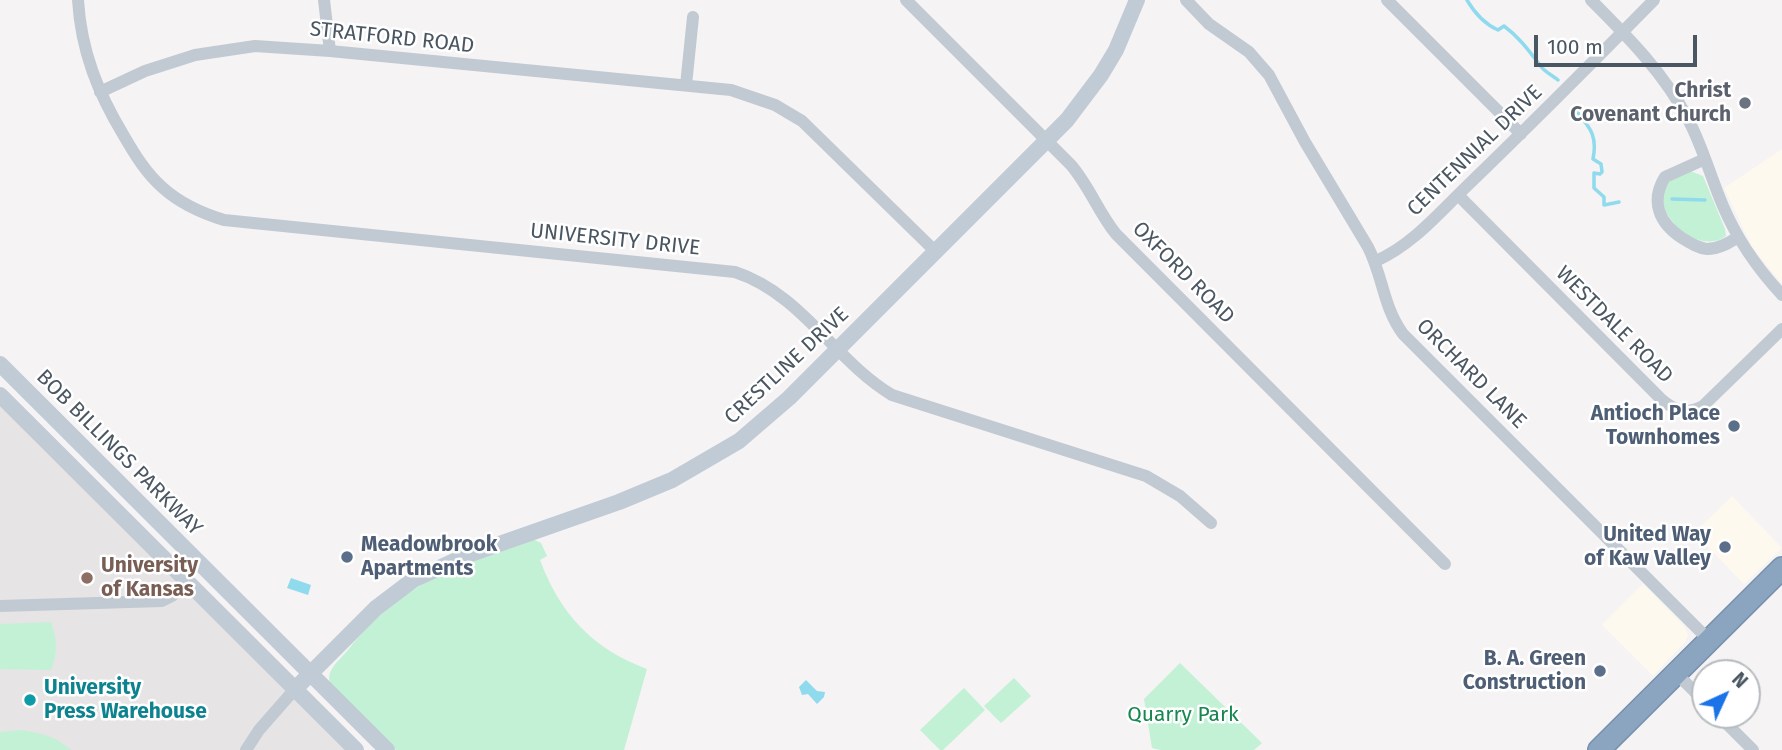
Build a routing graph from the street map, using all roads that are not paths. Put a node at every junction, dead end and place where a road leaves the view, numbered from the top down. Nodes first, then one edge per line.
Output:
1 (78, 0) edge
2 (324, 0) edge
3 (906, 0) edge
4 (1137, 0) edge
5 (1186, 0) edge
6 (1387, 0) edge
7 (1591, 0) edge
8 (1654, 0) edge
9 (693, 17) dead end
10 (1623, 32) junction
11 (331, 51) junction
12 (686, 85) junction
13 (100, 92) junction
14 (1521, 134) junction
15 (1048, 142) junction
16 (1705, 159) junction
17 (1458, 195) junction
18 (1738, 237) junction
19 (936, 252) junction
20 (1376, 261) junction
21 (1782, 295) edge
22 (1782, 329) edge
23 (837, 350) junction
24 (0, 364) edge
25 (0, 395) edge
26 (1211, 523) dead end
27 (1445, 564) dead end
28 (1782, 568) edge
29 (188, 582) junction
30 (0, 606) edge
31 (1709, 640) junction
32 (1676, 673) junction
33 (310, 674) junction
34 (1691, 688) edge
35 (295, 690) junction
36 (1732, 729) edge
37 (246, 750) edge
38 (356, 750) edge
39 (387, 750) edge
40 (1599, 750) edge
41 (1753, 750) edge

1 - 13 street, UNIVERSITY DRIVE
2 - 11 street
3 - 15 street, OXFORD ROAD
4 - 15 street, CRESTLINE DRIVE
5 - 20 street, ORCHARD LANE
6 - 14 street
7 - 10 street
8 - 10 street, CENTENNIAL DRIVE
9 - 12 street
10 - 14 street, CENTENNIAL DRIVE
10 - 16 street
11 - 12 street, STRATFORD ROAD
11 - 13 street, STRATFORD ROAD
12 - 19 street, STRATFORD ROAD
13 - 23 street, UNIVERSITY DRIVE
14 - 17 street, CENTENNIAL DRIVE
15 - 19 street, CRESTLINE DRIVE
15 - 27 street, OXFORD ROAD
16 - 18 street
16 - 18 street
17 - 20 street, CENTENNIAL DRIVE
17 - 22 street, WESTDALE ROAD
18 - 21 street
19 - 23 street, CRESTLINE DRIVE
20 - 31 street, ORCHARD LANE
23 - 26 street, UNIVERSITY DRIVE
23 - 33 street, CRESTLINE DRIVE
24 - 33 street, BOB BILLINGS PARKWAY
25 - 29 street, BOB BILLINGS PARKWAY
28 - 31 highway
29 - 30 street
29 - 35 street, BOB BILLINGS PARKWAY
31 - 32 highway
32 - 34 street
32 - 40 highway
33 - 35 street, CRESTLINE DRIVE
33 - 39 street, BOB BILLINGS PARKWAY
35 - 37 street, CRESTLINE DRIVE
35 - 38 street, BOB BILLINGS PARKWAY
36 - 41 street

